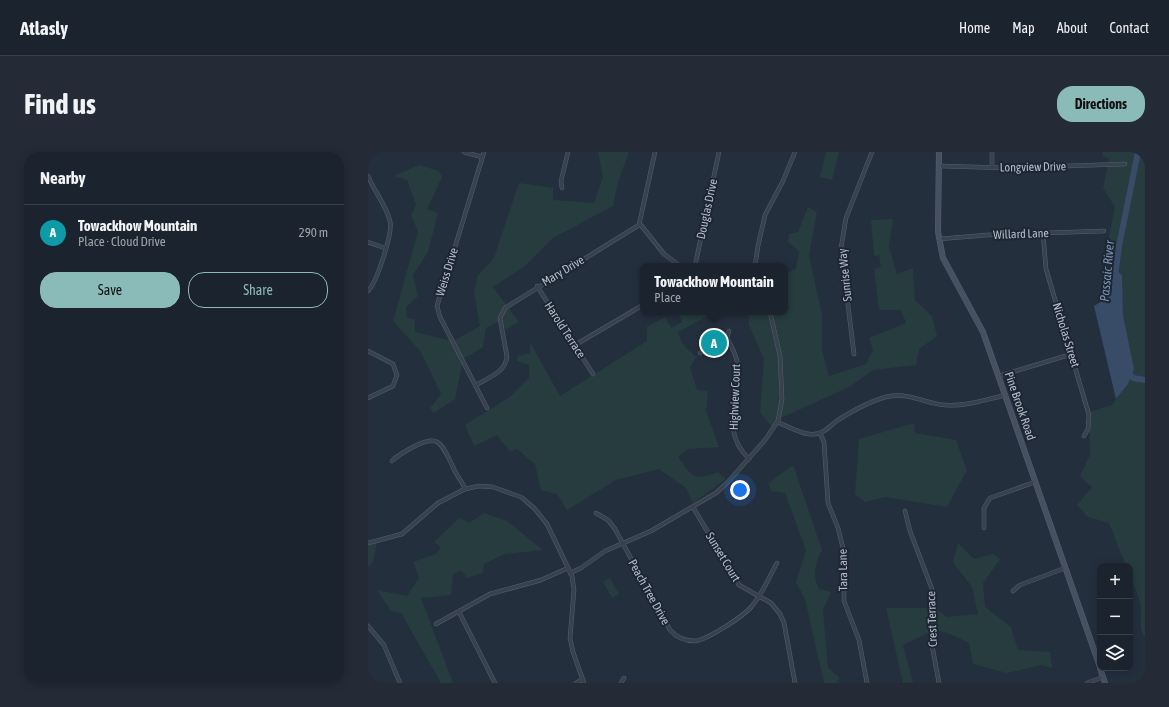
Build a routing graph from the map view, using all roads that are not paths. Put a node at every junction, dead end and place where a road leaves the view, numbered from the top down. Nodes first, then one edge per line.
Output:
1 (369, 152) edge
2 (464, 152) edge
3 (484, 152) edge
4 (568, 152) edge
5 (655, 152) edge
6 (719, 152) edge
7 (795, 152) edge
8 (872, 152) edge
9 (939, 152) edge
10 (992, 152) edge
11 (368, 157) edge
12 (482, 157) junction
13 (1125, 164) dead end
14 (940, 166) junction
15 (992, 168) junction
16 (368, 176) edge
17 (562, 188) dead end
18 (640, 224) junction
19 (1104, 231) dead end
20 (1043, 233) junction
21 (939, 239) junction
22 (368, 242) edge
23 (385, 248) junction
24 (676, 263) edge
25 (696, 263) edge
26 (756, 263) edge
27 (537, 286) junction
28 (368, 291) edge
29 (640, 306) edge
30 (771, 315) edge
31 (729, 331) dead end
32 (727, 338) junction
33 (575, 345) junction
34 (368, 351) edge
35 (700, 353) dead end
36 (854, 354) dead end
37 (1072, 354) junction
38 (593, 374) dead end
39 (999, 376) junction
40 (476, 385) junction
41 (1006, 395) junction
42 (368, 398) edge
43 (487, 408) dead end
44 (778, 422) junction
45 (820, 433) junction
46 (1084, 436) dead end
47 (749, 459) junction
48 (392, 461) dead end
49 (1035, 482) junction
50 (465, 489) junction
51 (693, 507) junction
52 (905, 511) dead end
53 (596, 513) dead end
54 (984, 528) dead end
55 (368, 543) edge
56 (621, 543) junction
57 (777, 563) dead end
58 (568, 568) junction
59 (1065, 568) junction
60 (570, 573) junction
61 (1013, 591) dead end
62 (759, 596) junction
63 (459, 612) junction
64 (436, 624) dead end
65 (368, 626) edge
66 (1097, 659) edge
67 (1101, 671) edge
68 (1103, 677) junction
69 (624, 678) dead end
70 (583, 681) edge
71 (400, 683) edge
72 (495, 683) edge
73 (576, 683) edge
74 (621, 683) edge
75 (795, 683) edge
76 (867, 683) edge
77 (939, 683) edge
78 (1087, 683) edge
79 (1105, 683) edge

1 - 11 street
2 - 12 street
3 - 12 street, Weiss Drive
4 - 17 street
5 - 18 street
6 - 25 street, Douglas Drive
7 - 26 street
8 - 36 street, Sunrise Way
9 - 14 street, Pine Brook Road
10 - 15 street
12 - 40 street, Weiss Drive
13 - 15 street, Longview Drive
14 - 15 street, Longview Drive
14 - 21 street, Pine Brook Road
16 - 23 street
18 - 24 street
18 - 27 street, Mary Drive
19 - 20 street, Willard Lane
20 - 21 street, Willard Lane
20 - 37 street, Nicholas Street
21 - 39 street, Pine Brook Road
22 - 23 street
23 - 28 street
27 - 33 street, Harold Terrace
27 - 40 street, Mary Drive
29 - 33 street
30 - 44 street
31 - 32 street
32 - 35 street
32 - 47 street, Highview Court
33 - 38 street, Harold Terrace
34 - 42 street
37 - 39 street
37 - 46 street, Nicholas Street
39 - 41 street, Pine Brook Road
40 - 43 street, Weiss Drive
41 - 45 street
41 - 49 street, Pine Brook Road
44 - 45 street
44 - 47 street
45 - 76 street, Tara Lane
47 - 51 street
48 - 50 street
49 - 54 street
49 - 59 street, Pine Brook Road
50 - 55 street
50 - 58 street
51 - 56 street
51 - 62 street, Sunset Court
52 - 77 street, Crest Terrace
53 - 56 street, Peach Tree Drive
56 - 60 street
56 - 62 street, Peach Tree Drive
57 - 62 street, Peach Tree Drive
58 - 60 street
58 - 63 street
59 - 61 street
59 - 66 street, Pine Brook Road
60 - 70 street
62 - 75 street, Sunset Court
63 - 64 street
63 - 72 street
65 - 71 street
67 - 68 street, Pine Brook Road
68 - 78 street
68 - 79 street, Pine Brook Road
69 - 74 street
70 - 73 street

